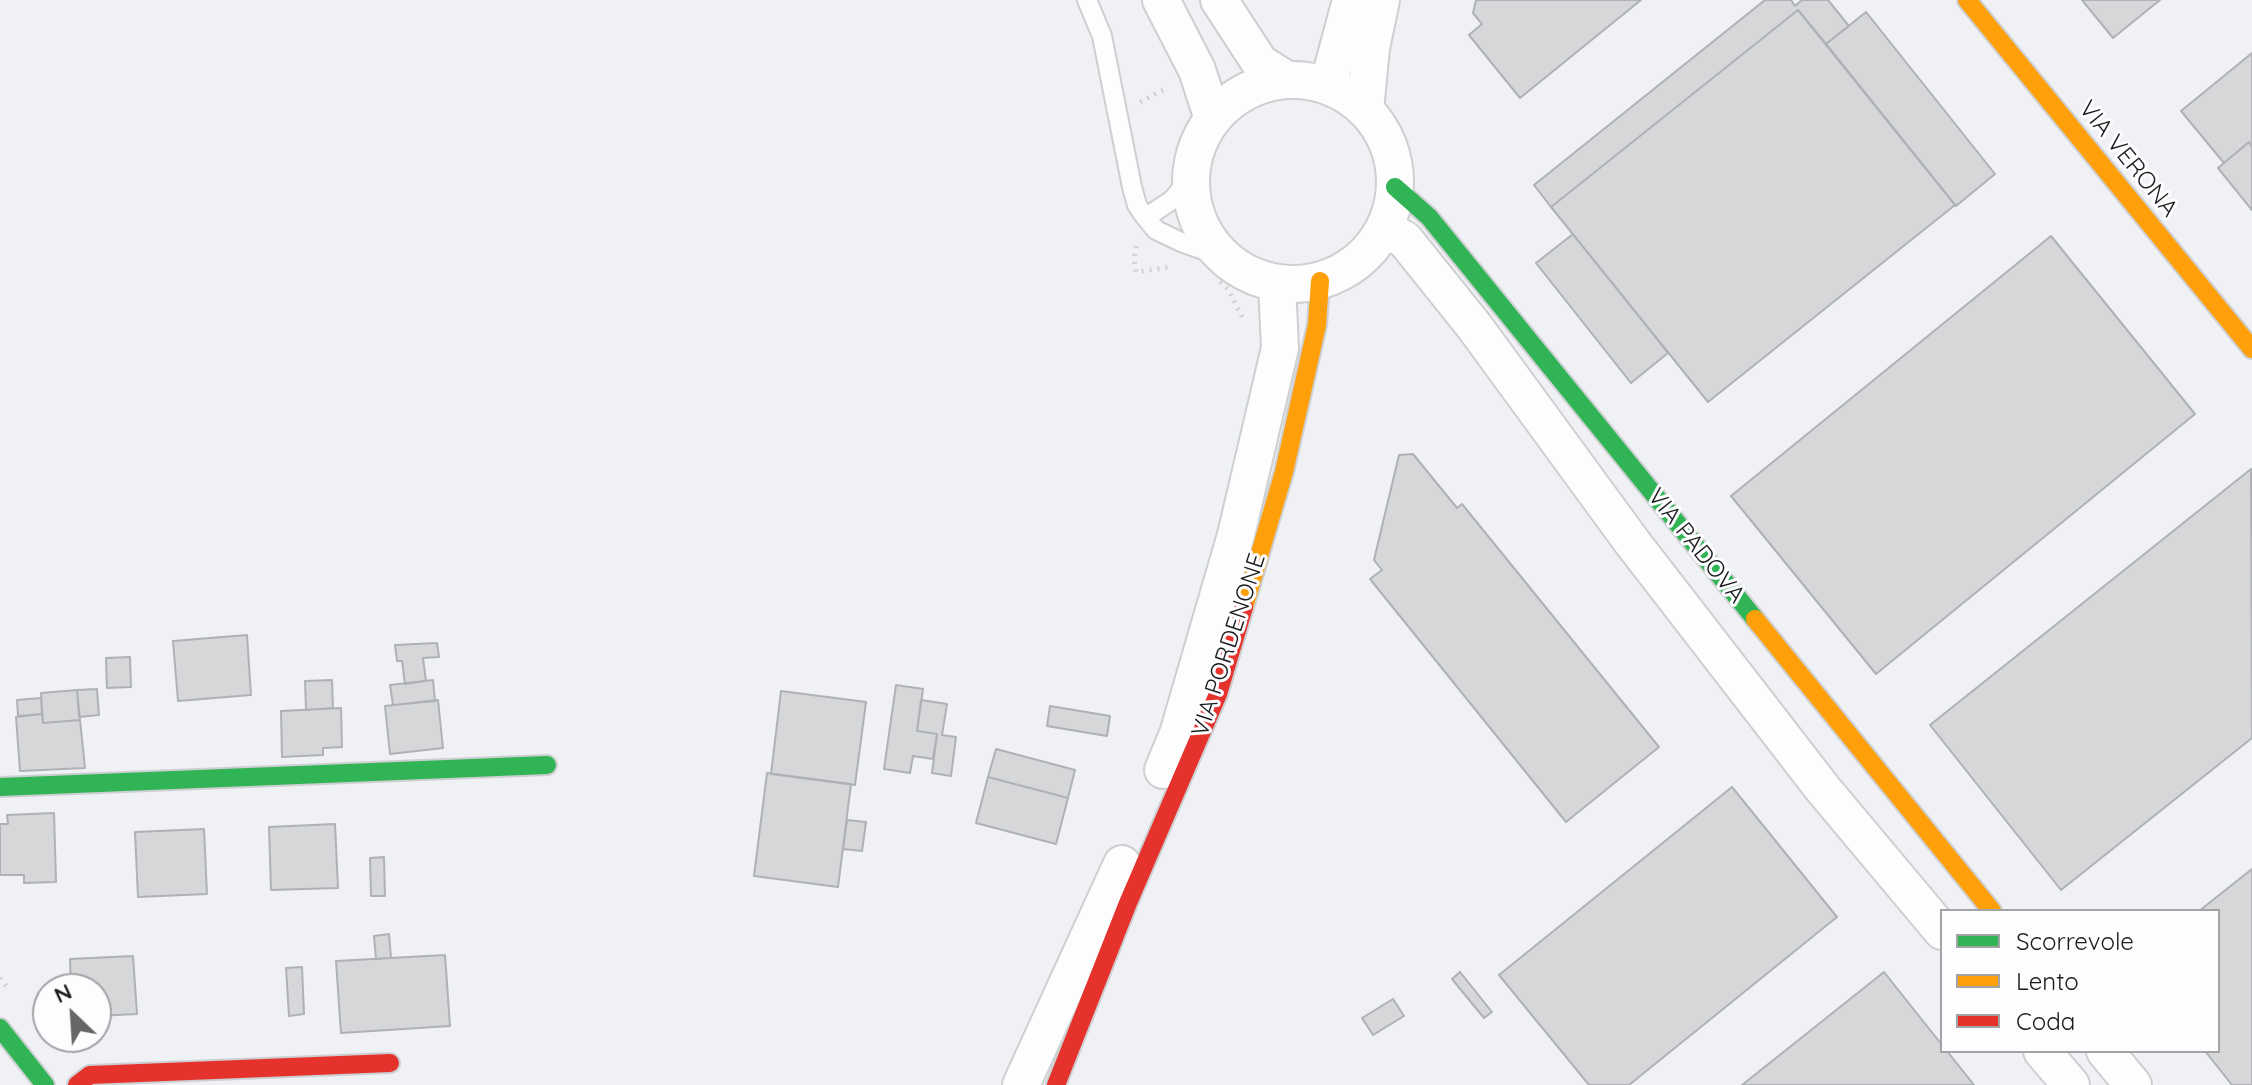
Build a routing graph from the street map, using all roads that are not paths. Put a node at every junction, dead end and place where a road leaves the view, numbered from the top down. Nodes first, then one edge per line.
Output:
1 (1087, 0) edge
2 (1161, 0) edge
3 (1219, 0) edge
4 (1351, 0) edge
5 (1381, 0) edge
6 (1967, 0) edge
7 (1287, 80) junction
8 (1328, 86) junction
9 (1365, 110) junction
10 (1200, 125) junction
11 (1180, 175) junction
12 (1395, 187) junction
13 (1143, 214) junction
14 (1384, 228) junction
15 (1220, 268) junction
16 (1320, 281) junction
17 (1277, 284) junction
18 (2252, 349) edge
19 (1650, 528) junction
20 (547, 765) dead end
21 (0, 787) edge
22 (1127, 880) junction
23 (1990, 909) edge
24 (1940, 929) edge
25 (0, 1028) edge
26 (2044, 1053) edge
27 (2107, 1053) edge
28 (390, 1063) dead end
29 (45, 1085) edge
30 (77, 1085) edge
31 (1021, 1085) edge
32 (1056, 1085) edge
33 (2071, 1085) edge
34 (2133, 1085) edge

1 - 13 lane
2 - 10 street
3 - 7 street
4 - 8 street
5 - 9 street
6 - 18 street, VIA VERONA
7 - 8 street
7 - 10 street
8 - 9 street
9 - 12 street
10 - 11 street
11 - 13 lane
11 - 15 street
12 - 14 street
12 - 19 street, VIA PADOVA
13 - 15 lane
14 - 16 street
14 - 19 street, VIA PADOVA
15 - 17 street
16 - 17 street
16 - 22 street, VIA PORDENONE
17 - 22 street, VIA PORDENONE
19 - 23 street, VIA PADOVA
19 - 24 street, VIA PADOVA
20 - 21 street
22 - 31 street, VIA PORDENONE
22 - 32 street, VIA PORDENONE
25 - 29 street
26 - 33 street
27 - 34 street
28 - 30 street

